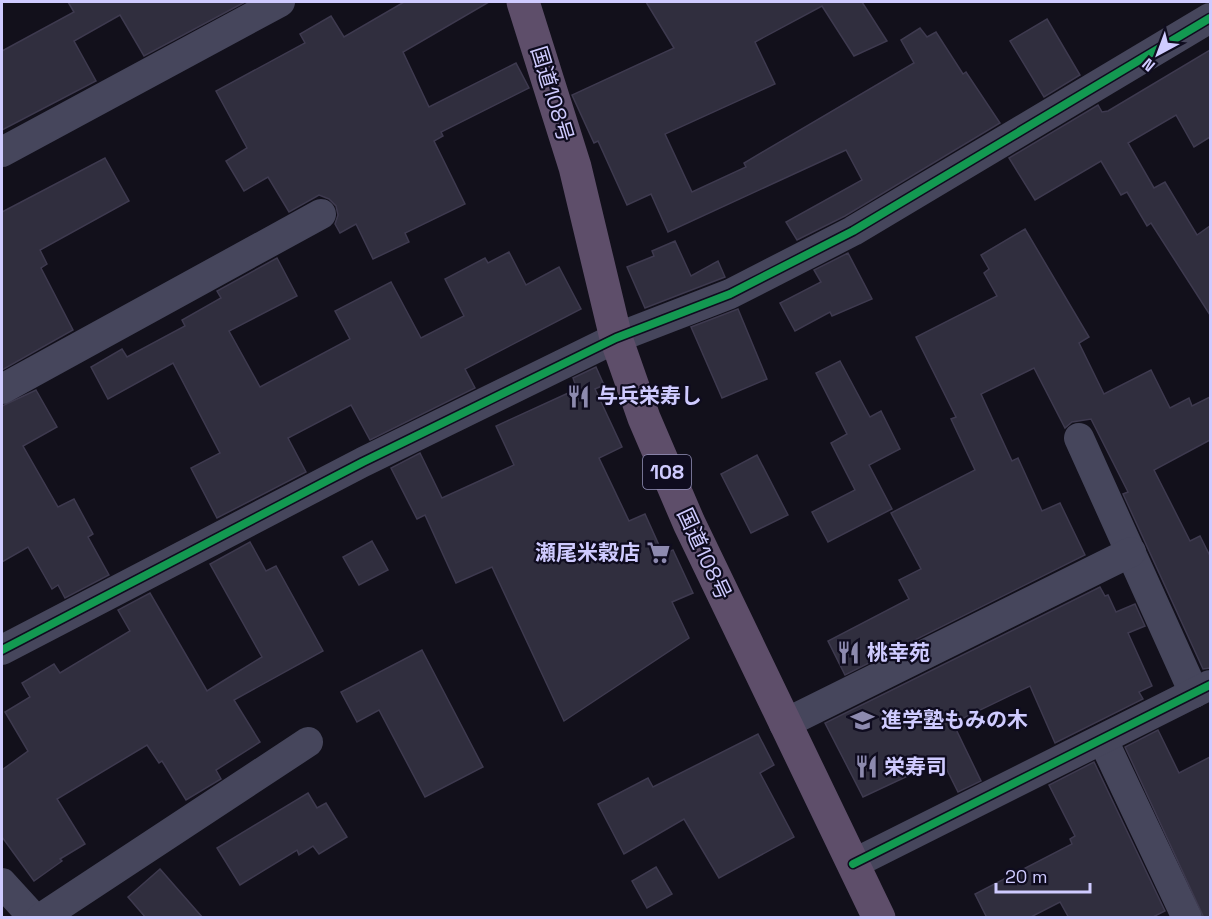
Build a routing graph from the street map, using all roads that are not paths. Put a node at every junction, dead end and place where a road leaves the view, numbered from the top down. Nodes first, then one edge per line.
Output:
1 (280, 2) edge
2 (523, 2) edge
3 (1210, 18) edge
4 (2, 152) edge
5 (321, 214) dead end
6 (616, 338) junction
7 (2, 389) edge
8 (1078, 438) dead end
9 (1131, 552) junction
10 (2, 650) edge
11 (1202, 689) edge
12 (784, 724) junction
13 (1103, 740) junction
14 (308, 742) dead end
15 (853, 864) junction
16 (2, 883) edge
17 (34, 918) edge
18 (41, 918) edge
19 (879, 918) edge
20 (1187, 918) edge

1 - 4 street
2 - 6 highway, 国道108号 / 108
3 - 6 street
5 - 7 street
6 - 10 street
6 - 12 highway, 国道108号 / 108
8 - 9 street
9 - 11 street
9 - 12 street
11 - 13 street
12 - 15 highway, 国道108号 / 108
13 - 15 street
13 - 20 street
14 - 18 street
15 - 19 highway, 国道108号 / 108
16 - 17 street

